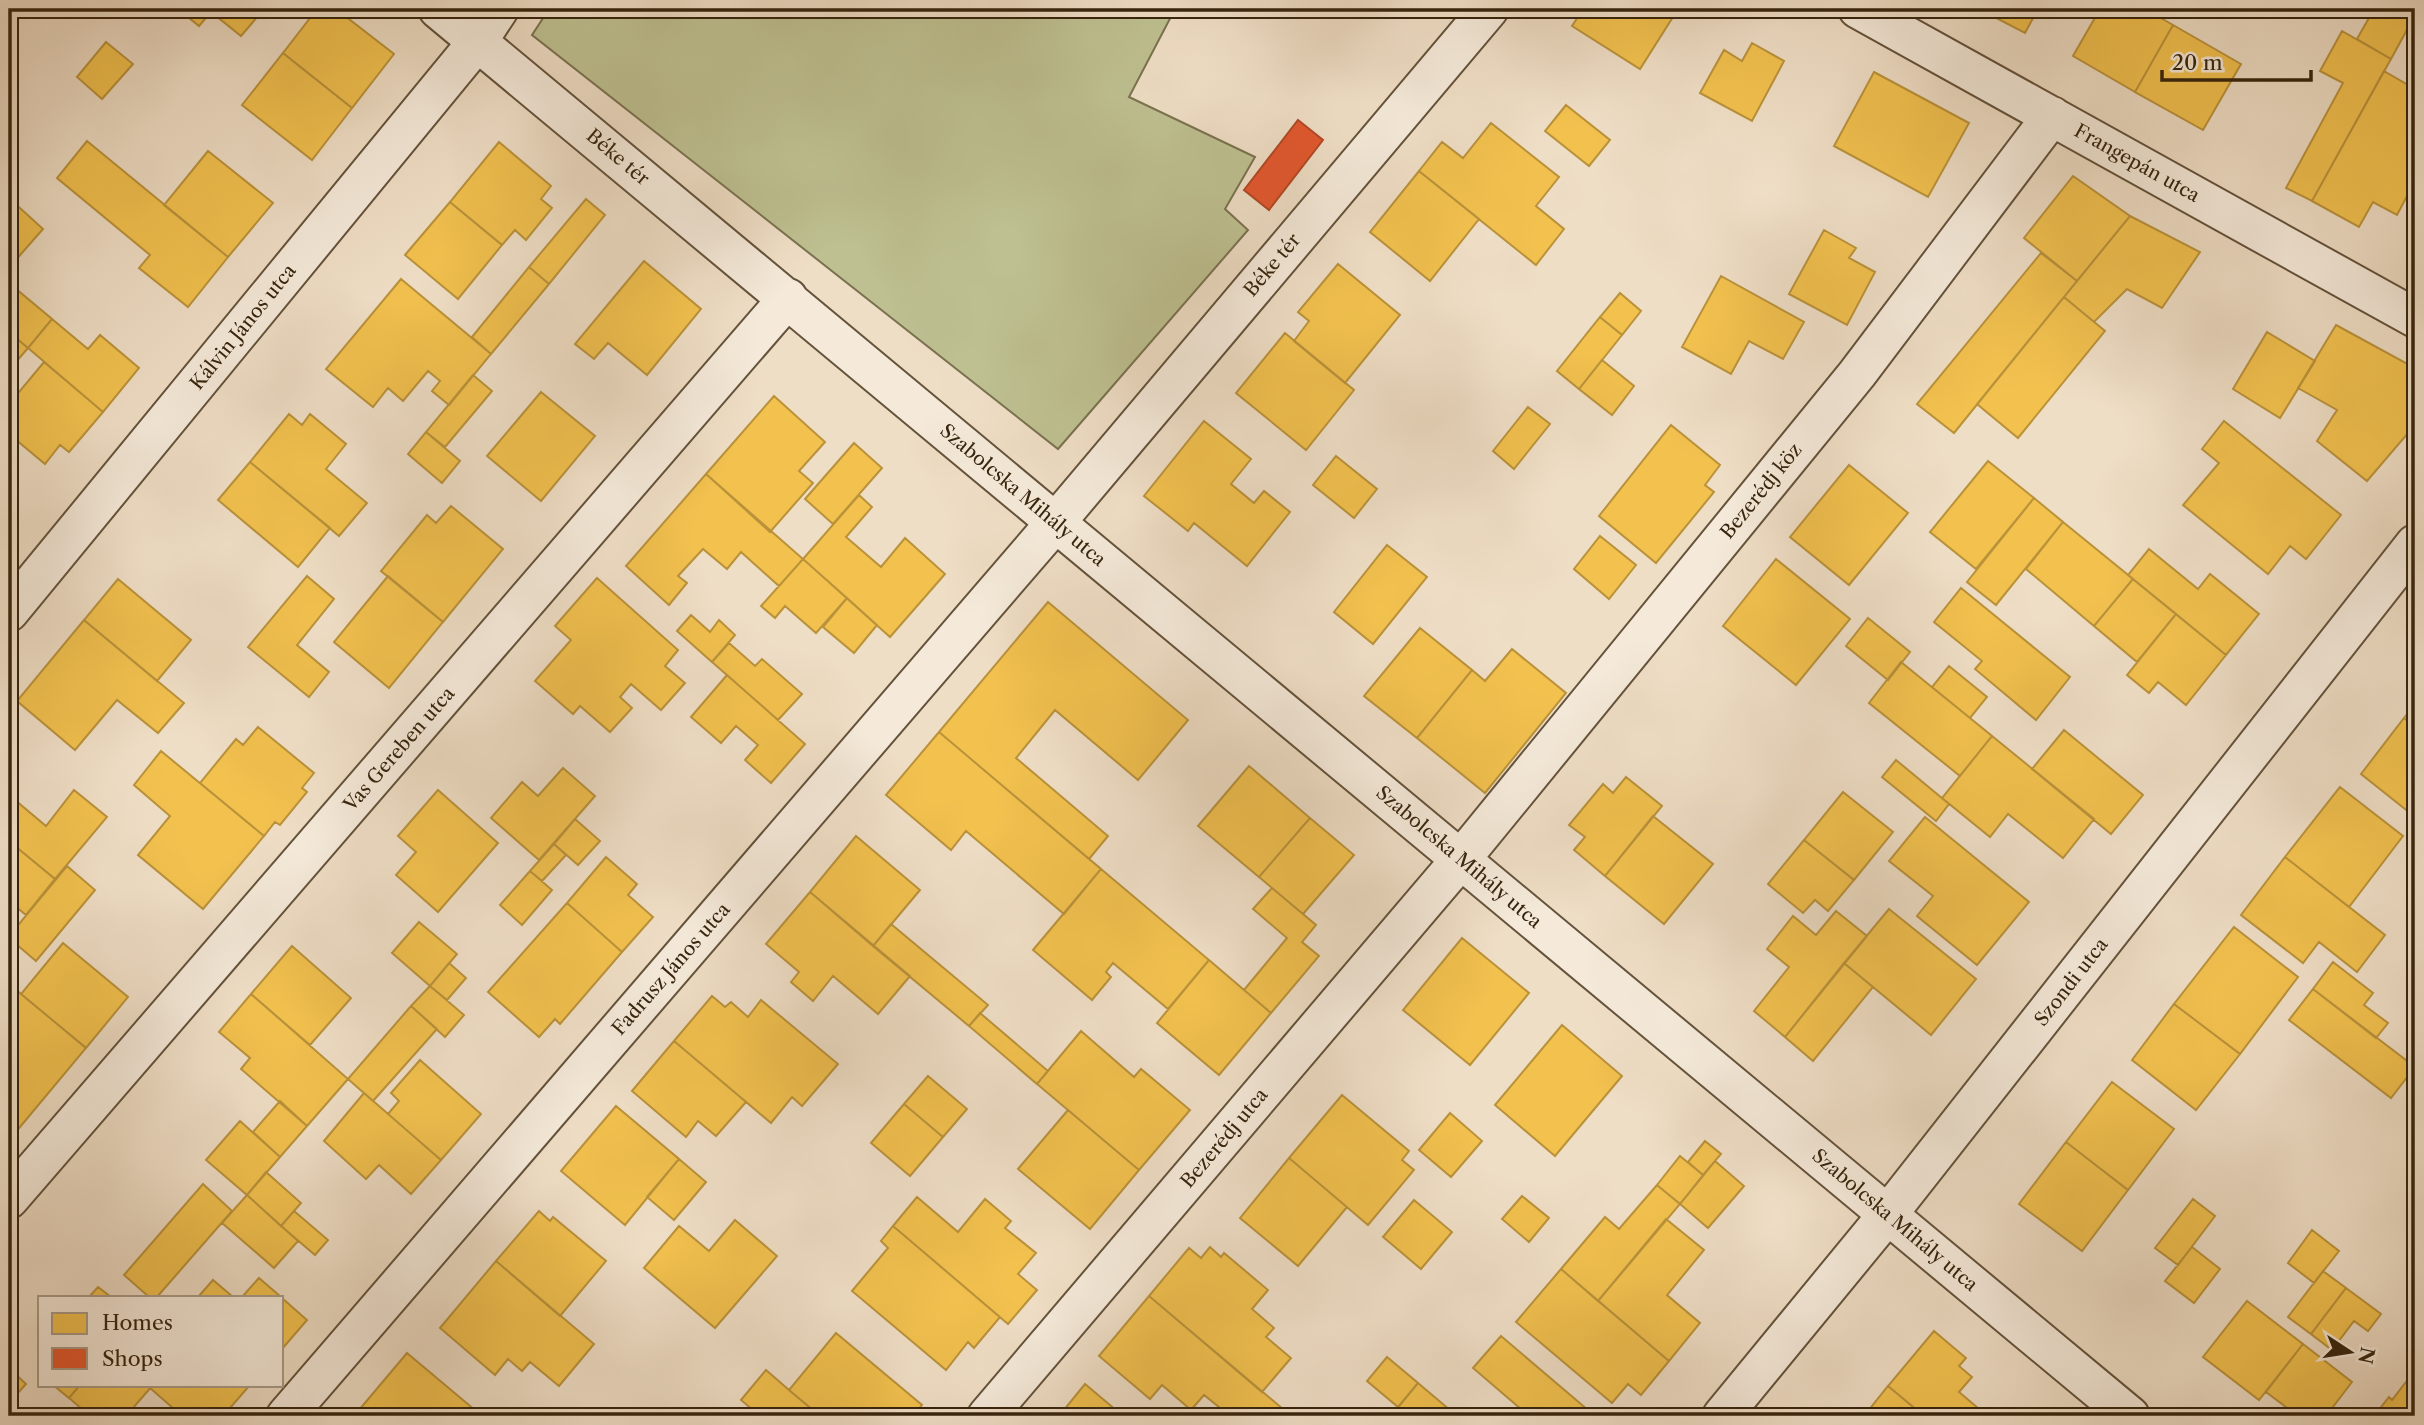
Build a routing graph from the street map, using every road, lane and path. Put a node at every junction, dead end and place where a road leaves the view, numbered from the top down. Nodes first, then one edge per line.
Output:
1 (438, 9) edge
2 (499, 9) edge
3 (1489, 9) edge
4 (1858, 9) edge
5 (478, 41) junction
6 (2052, 116) junction
7 (788, 299) junction
8 (2415, 318) edge
9 (1056, 522) junction
10 (2415, 544) edge
11 (9, 612) edge
12 (1461, 859) junction
13 (9, 1199) edge
14 (1888, 1214) junction
15 (286, 1416) edge
16 (987, 1416) edge
17 (1722, 1416) edge
18 (2130, 1416) edge

1 - 5 street
2 - 5 street
3 - 9 street, Béke tér
4 - 6 street, Frangepán utca
5 - 7 street, Béke tér
5 - 11 street, Kálvin János utca
6 - 8 street, Frangepán utca
6 - 12 street, Bezerédj köz
7 - 9 street, Szabolcska Mihály utca
7 - 13 street, Vas Gereben utca
9 - 12 street, Szabolcska Mihály utca
9 - 15 street, Fadrusz János utca
10 - 14 street, Szondi utca
12 - 14 street, Szabolcska Mihály utca
12 - 16 street, Bezerédj utca
14 - 17 street, Szondi utca
14 - 18 street, Szabolcska Mihály utca

